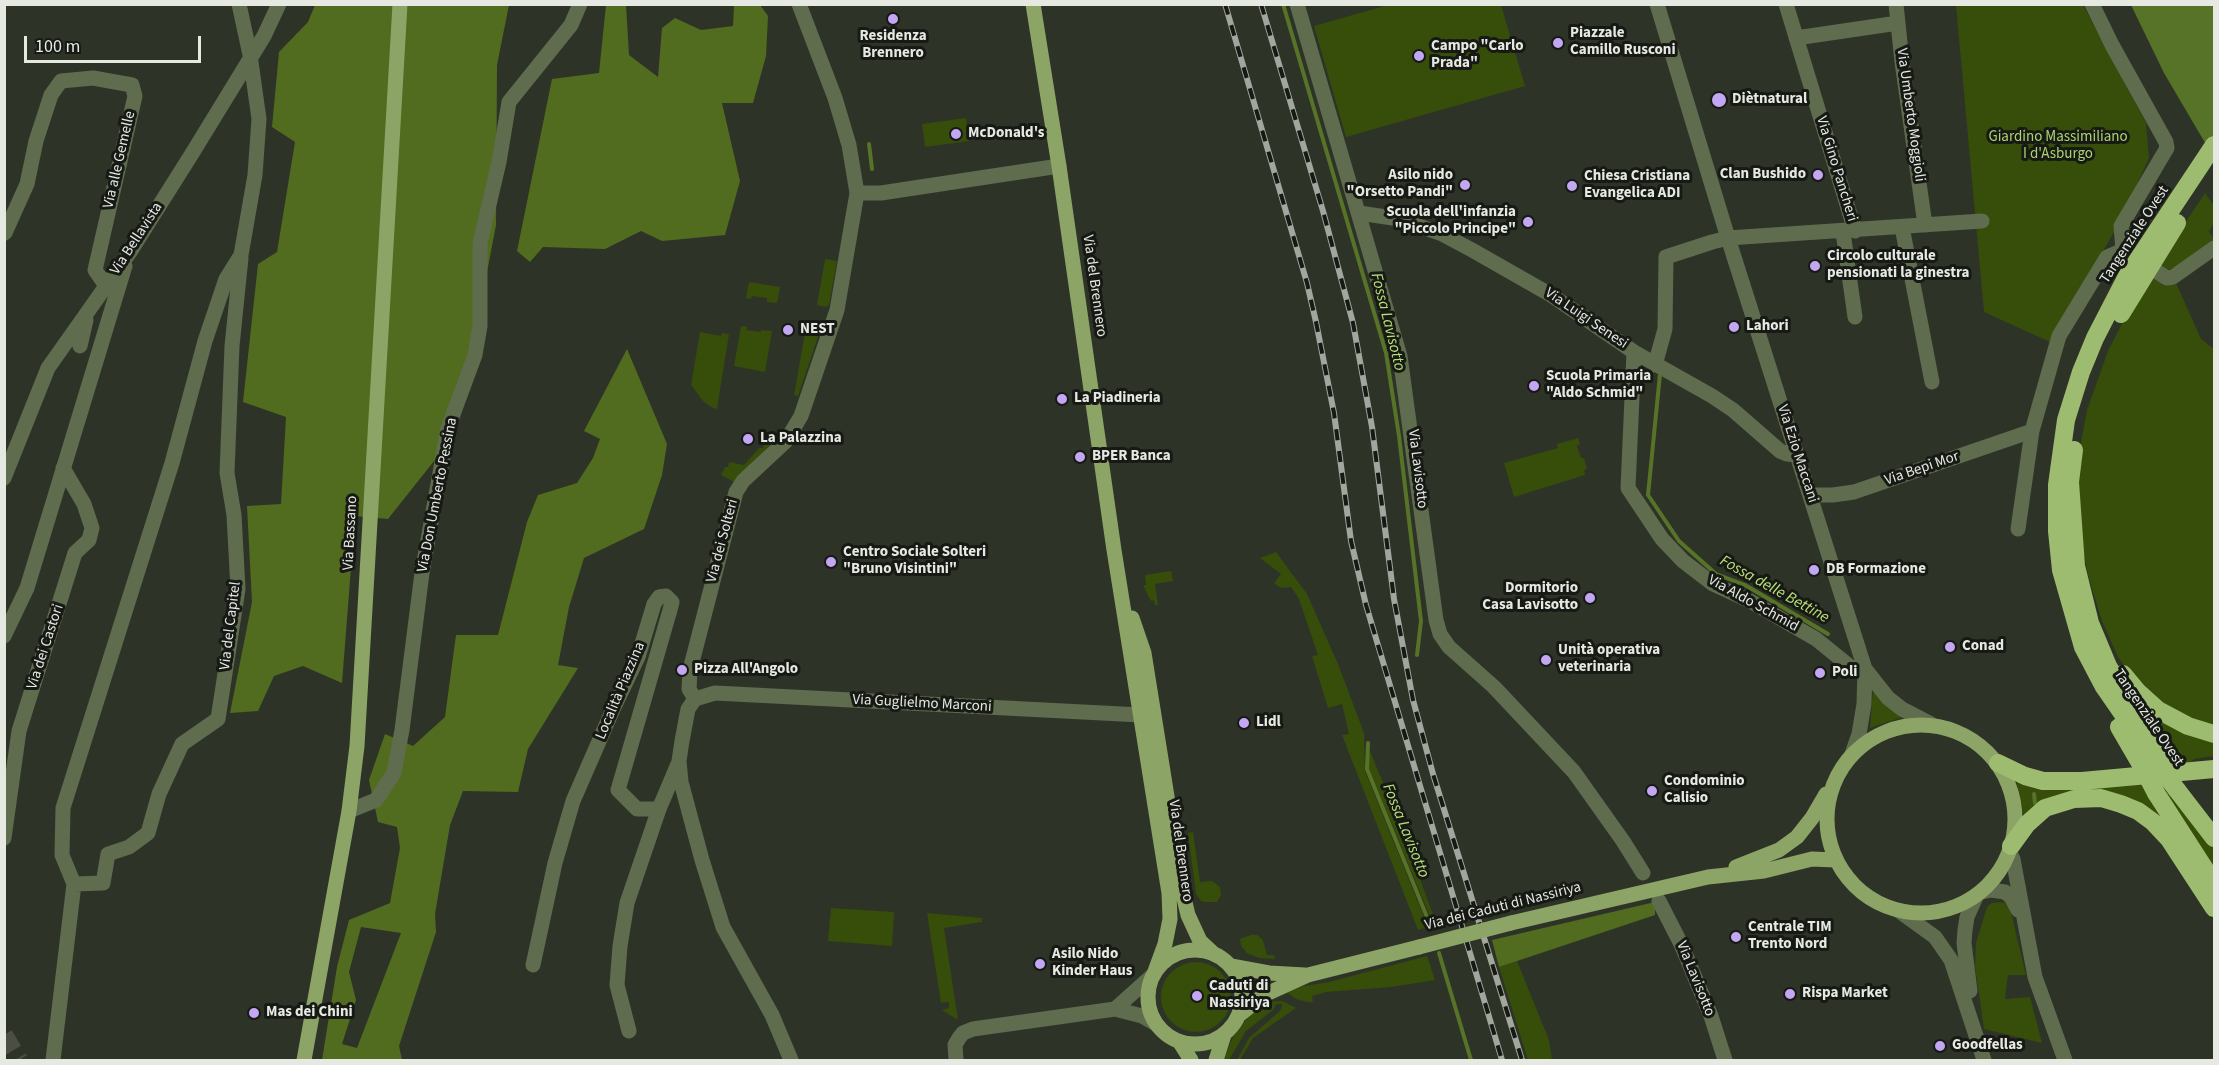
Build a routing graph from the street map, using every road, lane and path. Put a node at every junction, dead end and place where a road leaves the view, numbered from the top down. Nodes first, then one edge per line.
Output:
1 (239, 4) edge
2 (279, 4) edge
3 (400, 4) edge
4 (580, 4) edge
5 (799, 4) edge
6 (1033, 4) edge
7 (1297, 4) edge
8 (1658, 4) edge
9 (1786, 4) edge
10 (1896, 4) edge
11 (2092, 4) edge
12 (1898, 23) junction
13 (1796, 38) junction
14 (250, 55) junction
15 (2214, 145) edge
16 (1059, 166) junction
17 (2214, 166) edge
18 (857, 193) junction
19 (2188, 195) junction
20 (1359, 213) junction
21 (1982, 221) dead end
22 (1925, 225) junction
23 (1902, 227) junction
24 (1849, 231) junction
25 (5, 233) edge
26 (1720, 240) junction
27 (2214, 248) edge
28 (129, 252) junction
29 (241, 255) junction
30 (2154, 270) dead end
31 (106, 286) junction
32 (87, 314) junction
33 (1855, 317) dead end
34 (80, 346) dead end
35 (1634, 352) junction
36 (1655, 365) junction
37 (1932, 382) dead end
38 (2032, 431) junction
39 (1797, 455) junction
40 (63, 468) junction
41 (4, 478) edge
42 (1810, 495) junction
43 (2018, 529) dead end
44 (2076, 566) junction
45 (1118, 573) junction
46 (4, 636) edge
47 (1865, 669) junction
48 (695, 699) junction
49 (1134, 714) junction
50 (1931, 724) junction
51 (1151, 734) junction
52 (2214, 734) edge
53 (1852, 754) junction
54 (679, 761) junction
55 (1998, 763) junction
56 (2162, 769) junction
57 (2214, 769) edge
58 (1834, 778) junction
59 (2214, 782) edge
60 (2184, 789) junction
61 (659, 809) junction
62 (349, 811) junction
63 (2214, 819) edge
64 (4, 838) edge
65 (2214, 838) edge
66 (2010, 848) junction
67 (1833, 853) junction
68 (1643, 873) dead end
69 (1708, 877) junction
70 (2214, 883) edge
71 (74, 884) junction
72 (1979, 894) junction
73 (1659, 901) dead end
74 (2214, 908) edge
75 (1899, 911) junction
76 (2023, 918) junction
77 (1214, 954) junction
78 (532, 965) dead end
79 (1231, 966) junction
80 (1154, 974) junction
81 (1308, 975) junction
82 (1116, 1009) junction
83 (1238, 1016) junction
84 (1156, 1024) junction
85 (1974, 1029) junction
86 (629, 1031) dead end
87 (1224, 1035) junction
88 (1179, 1041) junction
89 (53, 1060) edge
90 (304, 1060) edge
91 (791, 1060) edge
92 (956, 1060) edge
93 (1191, 1060) edge
94 (1216, 1060) edge
95 (1725, 1060) edge
96 (1984, 1060) edge
97 (2066, 1060) edge

1 - 14 street, Via del Capitel
2 - 14 street, Via Bellavista
3 - 62 main road, Via Bassano
4 - 62 street, Via Don Umberto Pessina
5 - 18 street, Via dei Solteri
6 - 16 main road, Via del Brennero
7 - 20 street, Via Lavisotto
8 - 26 street, Via Ezio Maccani
9 - 13 street, Via Gino Pancheri
10 - 12 street, Via Umberto Moggioli
11 - 38 street
12 - 13 street
12 - 22 street, Via Umberto Moggioli
13 - 24 street, Via Gino Pancheri
14 - 28 street, Via Bellavista
14 - 29 street, Via del Capitel
15 - 19 highway, Tangenziale Ovest
16 - 18 street
16 - 45 main road, Via del Brennero
17 - 19 highway, Tangenziale Ovest
18 - 48 street, Via dei Solteri
19 - 44 highway, Tangenziale Ovest
19 - 56 highway, Tangenziale Ovest
20 - 35 street, Via Luigi Senesi
20 - 68 street, Via Lavisotto
21 - 22 street
22 - 23 street
23 - 24 street
23 - 37 street
24 - 26 street
24 - 33 street, Via Gino Pancheri
25 - 31 street, Via alle Gemelle
26 - 36 street
26 - 39 street, Via Ezio Maccani
27 - 30 street
28 - 31 street, Via Bellavista
28 - 40 street
29 - 71 street, Via del Capitel
29 - 71 street, Via del Capitel
31 - 32 street, Via Bellavista
32 - 34 street
32 - 41 street, Via Bellavista
35 - 36 street, Via Luigi Senesi
35 - 47 street, Via Aldo Schmid
36 - 39 street, Via Luigi Senesi
38 - 42 street, Via Bepi Mor
38 - 43 street
39 - 42 street, Via Ezio Maccani
40 - 46 street
40 - 64 street, Via dei Castori
42 - 47 street, Via Ezio Maccani
44 - 52 highway
44 - 56 highway, Tangenziale Ovest
45 - 49 main road, Via del Brennero
45 - 51 main road, Via del Brennero
47 - 50 street, Via Ezio Maccani
47 - 53 street, Via Ezio Maccani
48 - 49 street, Via Guglielmo Marconi
48 - 54 street
49 - 51 street, Via del Brennero
50 - 53 main road
50 - 55 main road
51 - 77 main road, Via del Brennero
51 - 80 main road, Via del Brennero
53 - 58 main road
54 - 61 street
54 - 91 street
55 - 56 highway
55 - 66 main road
56 - 57 highway
56 - 59 highway
56 - 60 highway, Tangenziale Ovest, bridge
56 - 70 highway, bridge
58 - 67 main road
58 - 69 main road, Via dei Caduti di Nassiriya
60 - 63 highway, Tangenziale Ovest
60 - 65 highway, Tangenziale Ovest
61 - 78 street, Località Piazzina
61 - 86 street
62 - 90 main road, Via Bassano
66 - 72 main road
66 - 74 highway
66 - 76 street
67 - 69 main road, Via dei Caduti di Nassiriya
67 - 75 main road
69 - 81 main road, Via dei Caduti di Nassiriya, bridge
71 - 89 street, Via del Capitel
72 - 75 main road
72 - 76 street
72 - 85 street
73 - 95 street, Via Lavisotto
75 - 85 street
76 - 97 street
77 - 79 main road
77 - 80 main road
79 - 81 main road, Via dei Caduti di Nassiriya
79 - 83 main road
80 - 82 street
80 - 84 main road
81 - 83 main road, Via dei Caduti di Nassiriya
82 - 84 street
82 - 92 street
83 - 87 main road
84 - 88 main road
85 - 96 street
87 - 88 main road
87 - 94 main road
88 - 93 main road

